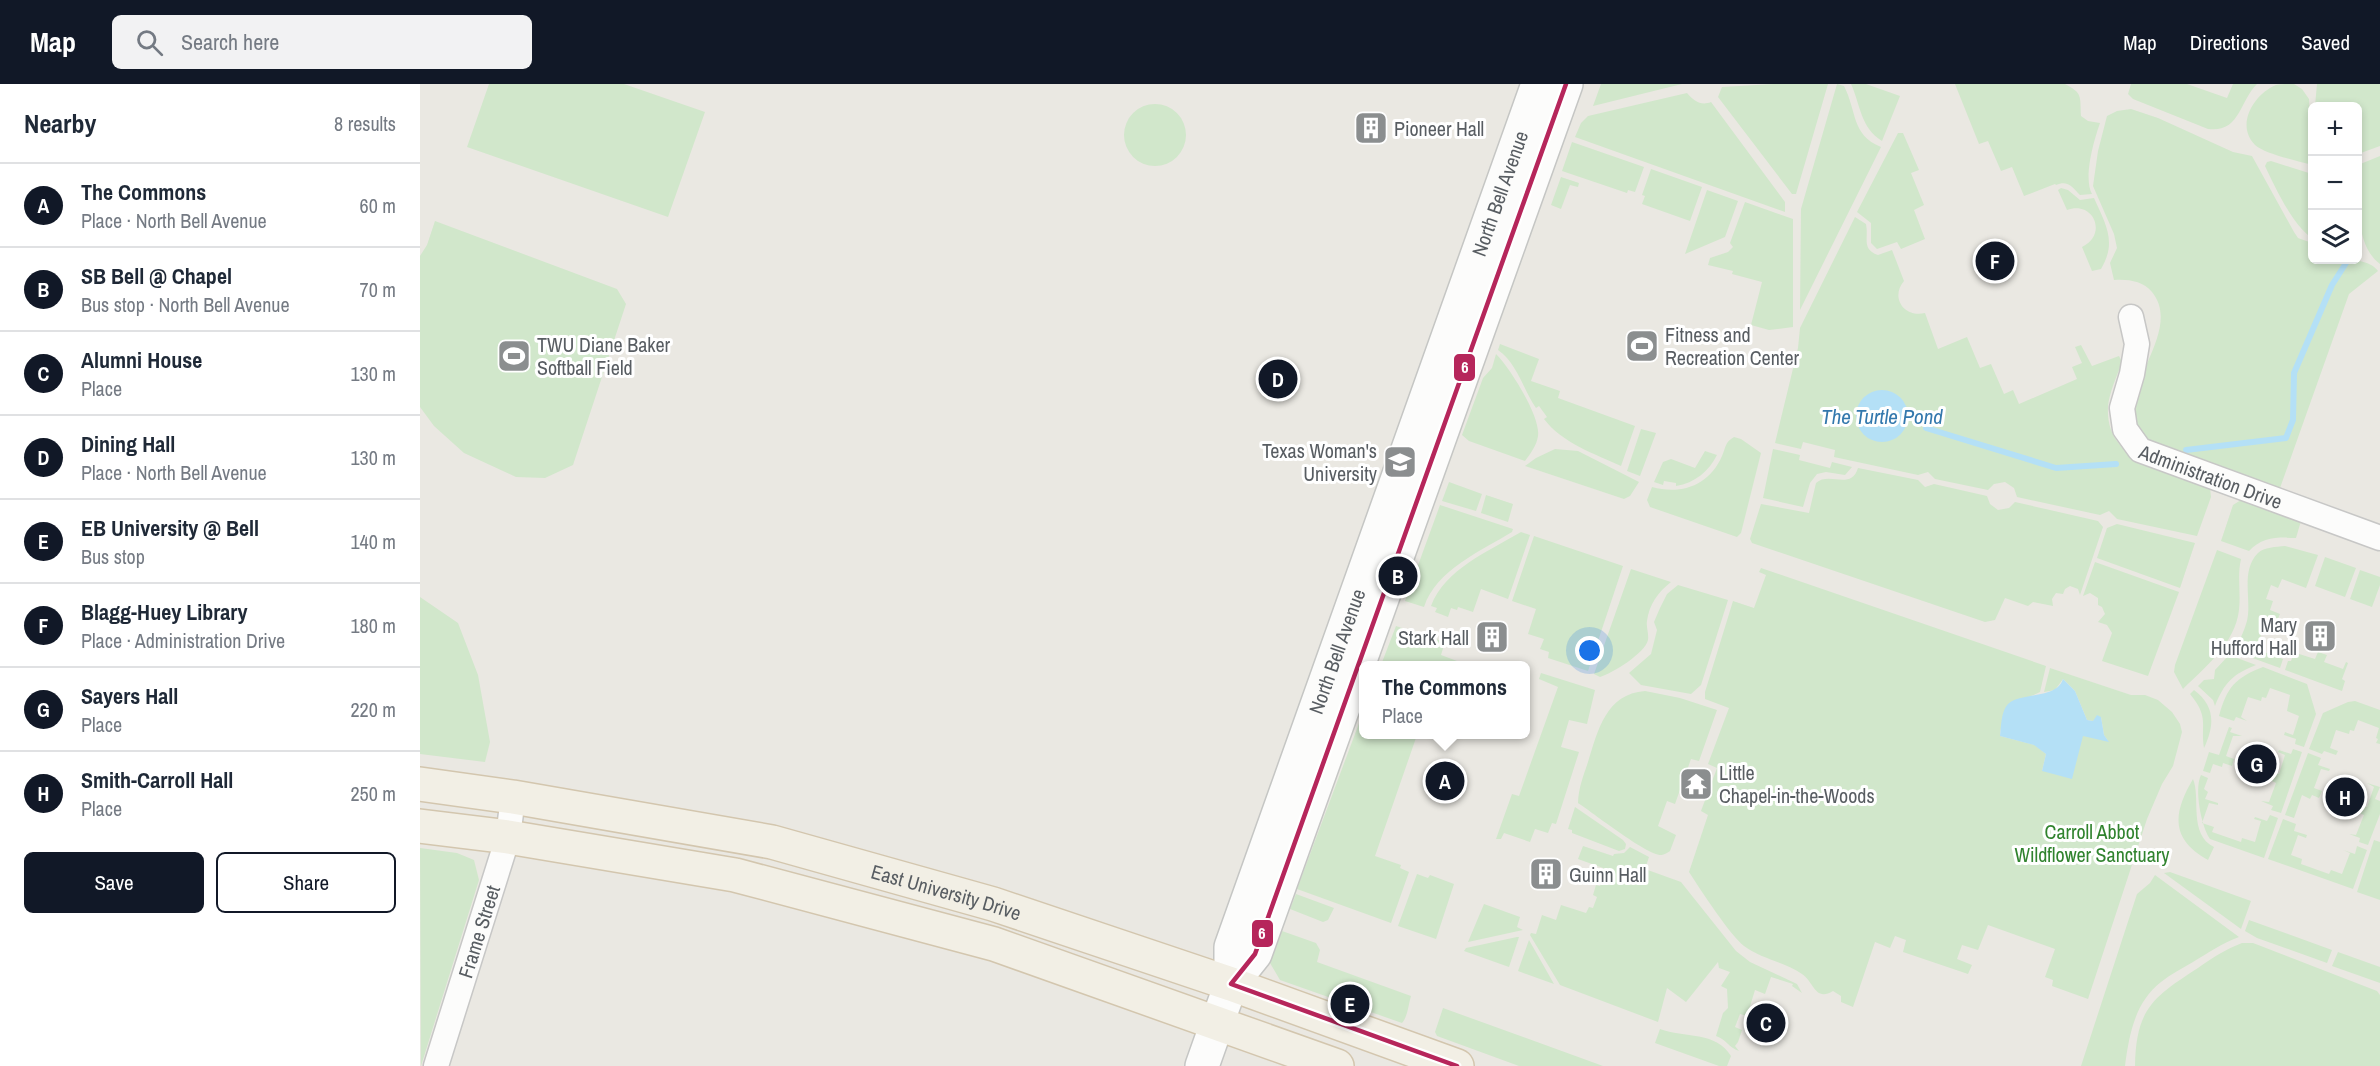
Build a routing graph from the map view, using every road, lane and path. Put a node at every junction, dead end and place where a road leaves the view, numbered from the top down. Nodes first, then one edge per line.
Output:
1 (1538, 84) edge
2 (1566, 84) edge
3 (2131, 317) dead end
4 (2380, 538) edge
5 (1359, 661) edge
6 (1359, 662) edge
7 (420, 784) edge
8 (513, 797) junction
9 (420, 826) edge
10 (508, 837) junction
11 (1231, 984) junction
12 (1217, 1022) junction
13 (436, 1066) edge
14 (1202, 1066) edge
15 (1337, 1066) edge
16 (1457, 1066) edge

1 - 11 main road, North Bell Avenue
2 - 5 main road, North Bell Avenue
3 - 4 street, Administration Drive
6 - 11 main road, North Bell Avenue
7 - 8 main road, East University Drive
8 - 10 street, Frame Street
8 - 11 main road, East University Drive
9 - 10 main road, East University Drive
10 - 12 main road, East University Drive
10 - 13 street, Frame Street
11 - 12 main road, North Bell Avenue
11 - 16 main road, East University Drive
12 - 14 main road, North Bell Avenue
12 - 15 main road, East University Drive

